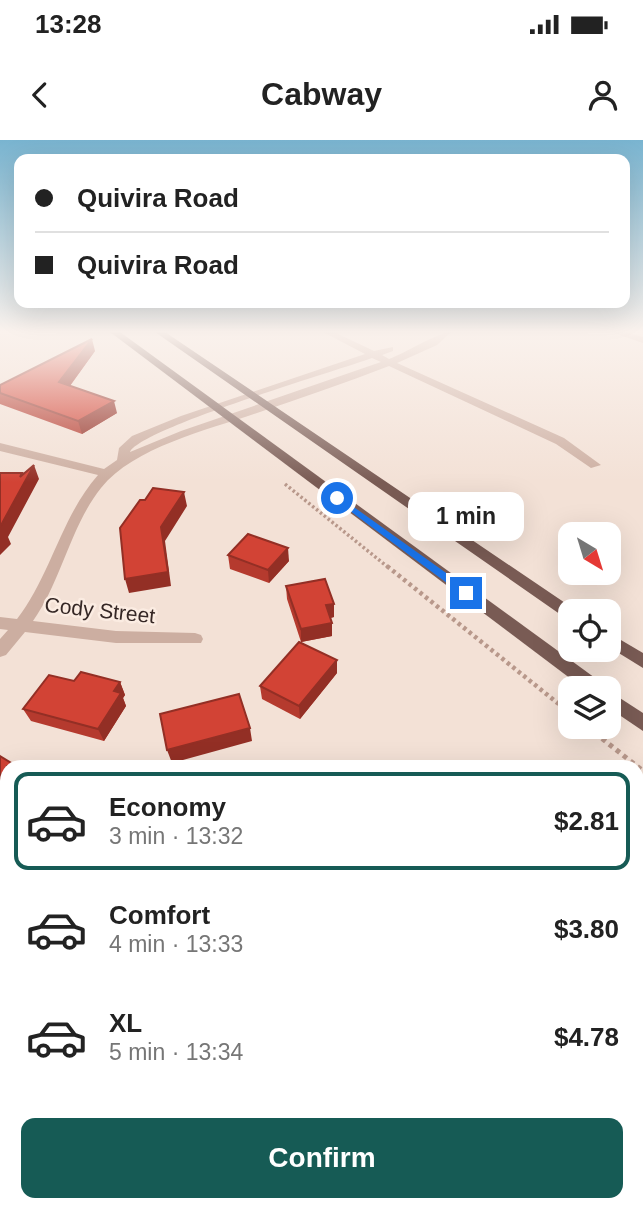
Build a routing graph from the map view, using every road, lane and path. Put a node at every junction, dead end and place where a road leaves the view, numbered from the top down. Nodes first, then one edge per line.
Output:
1 (180, 382) edge
2 (232, 382) edge
3 (294, 382) edge
4 (333, 382) edge
5 (432, 382) edge
6 (253, 396) junction
7 (267, 406) junction
8 (215, 408) junction
9 (229, 418) junction
10 (0, 447) edge
11 (123, 461) junction
12 (595, 465) dead end
13 (108, 474) junction
14 (276, 477) dead end
15 (558, 605) edge
16 (0, 623) edge
17 (21, 625) junction
18 (195, 639) dead end
19 (621, 647) edge
20 (0, 651) edge
21 (643, 663) edge
22 (580, 676) edge
23 (558, 703) edge
24 (621, 707) edge
25 (643, 723) edge
26 (603, 739) edge
27 (629, 760) edge

1 - 8 main road
2 - 6 main road
3 - 6 street
4 - 7 street
5 - 12 street
6 - 7 main road
6 - 8 street
7 - 9 street
7 - 15 main road
8 - 9 main road
8 - 11 street
9 - 11 street
9 - 22 main road
10 - 13 street
11 - 13 street
13 - 17 street
14 - 23 path
16 - 17 street, Cody Street
17 - 18 street, Cody Street
17 - 20 street
19 - 21 main road
24 - 25 main road
26 - 27 path

